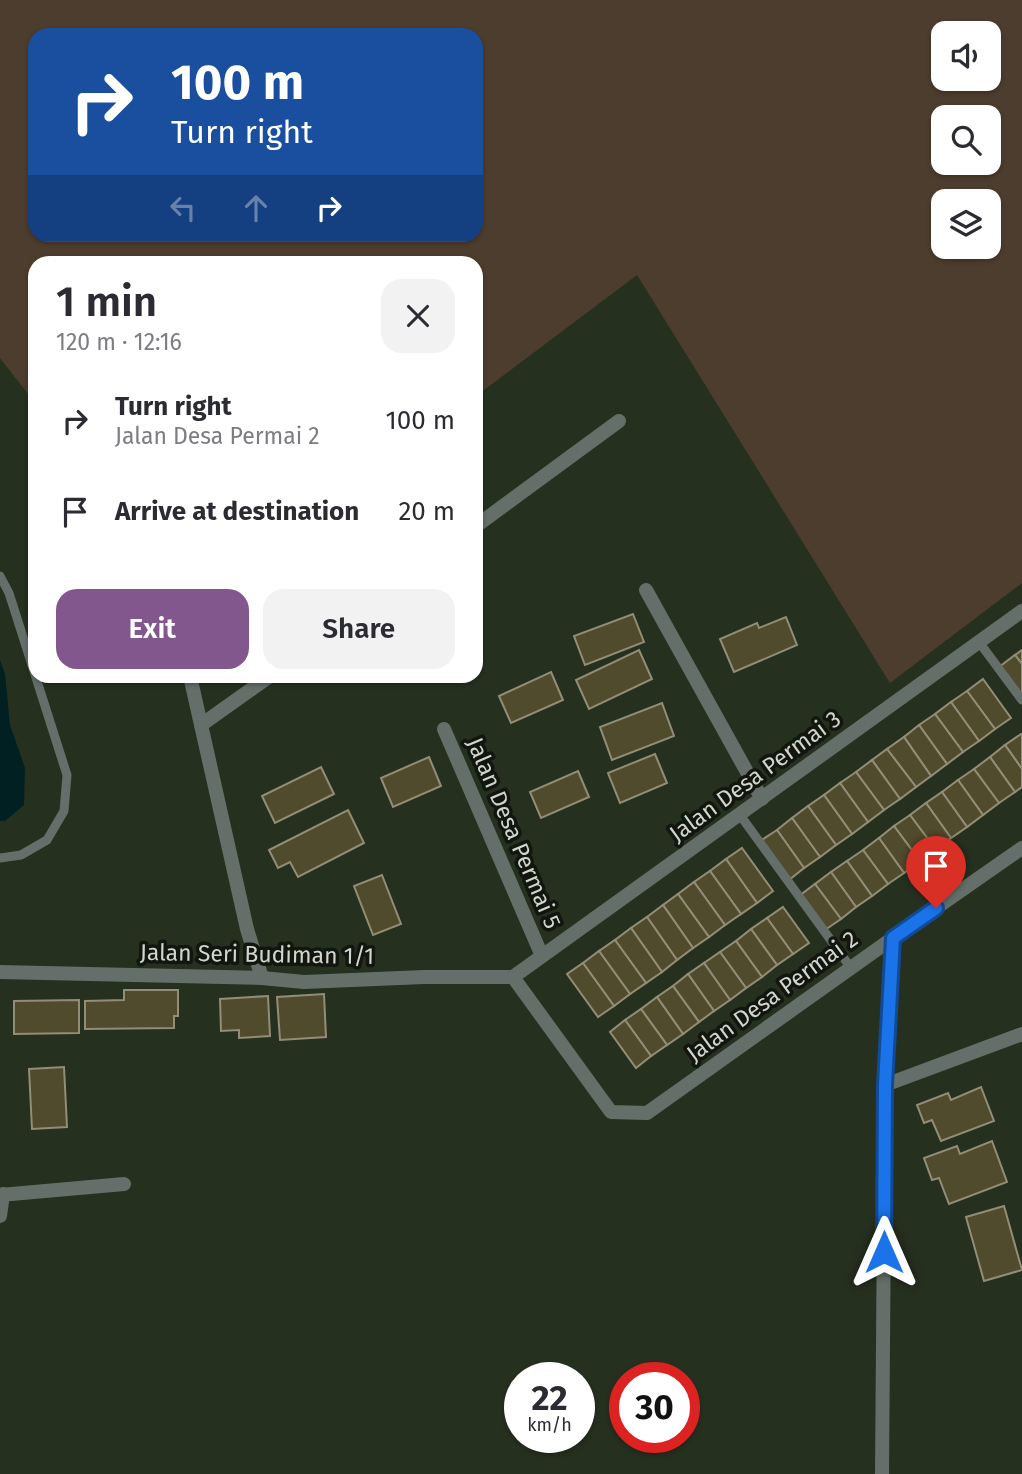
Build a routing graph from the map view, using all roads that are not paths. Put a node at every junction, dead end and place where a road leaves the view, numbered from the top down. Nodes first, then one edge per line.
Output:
1 (620, 421) dead end
2 (483, 521) edge
3 (0, 576) edge
4 (646, 590) dead end
5 (1022, 611) edge
6 (979, 642) junction
7 (28, 654) edge
8 (37, 683) edge
9 (192, 683) edge
10 (260, 683) edge
11 (1022, 700) edge
12 (201, 725) junction
13 (444, 729) dead end
14 (762, 799) junction
15 (740, 815) junction
16 (1022, 848) edge
17 (0, 858) edge
18 (893, 938) junction
19 (542, 956) junction
20 (851, 968) junction
21 (0, 972) edge
22 (513, 977) junction
23 (262, 978) junction
24 (1022, 1034) edge
25 (885, 1085) junction
26 (124, 1184) dead end
27 (2, 1194) edge
28 (0, 1216) edge
29 (882, 1474) edge

1 - 2 street
3 - 7 lane
4 - 14 street
5 - 6 street, Jalan Desa Permai 3
6 - 11 lane
6 - 14 street, Jalan Desa Permai 3
8 - 17 lane
9 - 12 street
10 - 12 street
12 - 23 street
13 - 19 street, Jalan Desa Permai 5
14 - 15 street, Jalan Desa Permai 3
15 - 19 street, Jalan Desa Permai 3
15 - 20 lane
16 - 18 street, Jalan Desa Permai 2
18 - 20 street, Jalan Desa Permai 2
18 - 25 street
19 - 22 street, Jalan Desa Permai 3
20 - 22 street, Jalan Desa Permai 2
21 - 23 street, Jalan Seri Budiman 1/1
22 - 23 street, Jalan Seri Budiman 1/1
24 - 25 street
25 - 29 street
26 - 27 street
27 - 28 street

